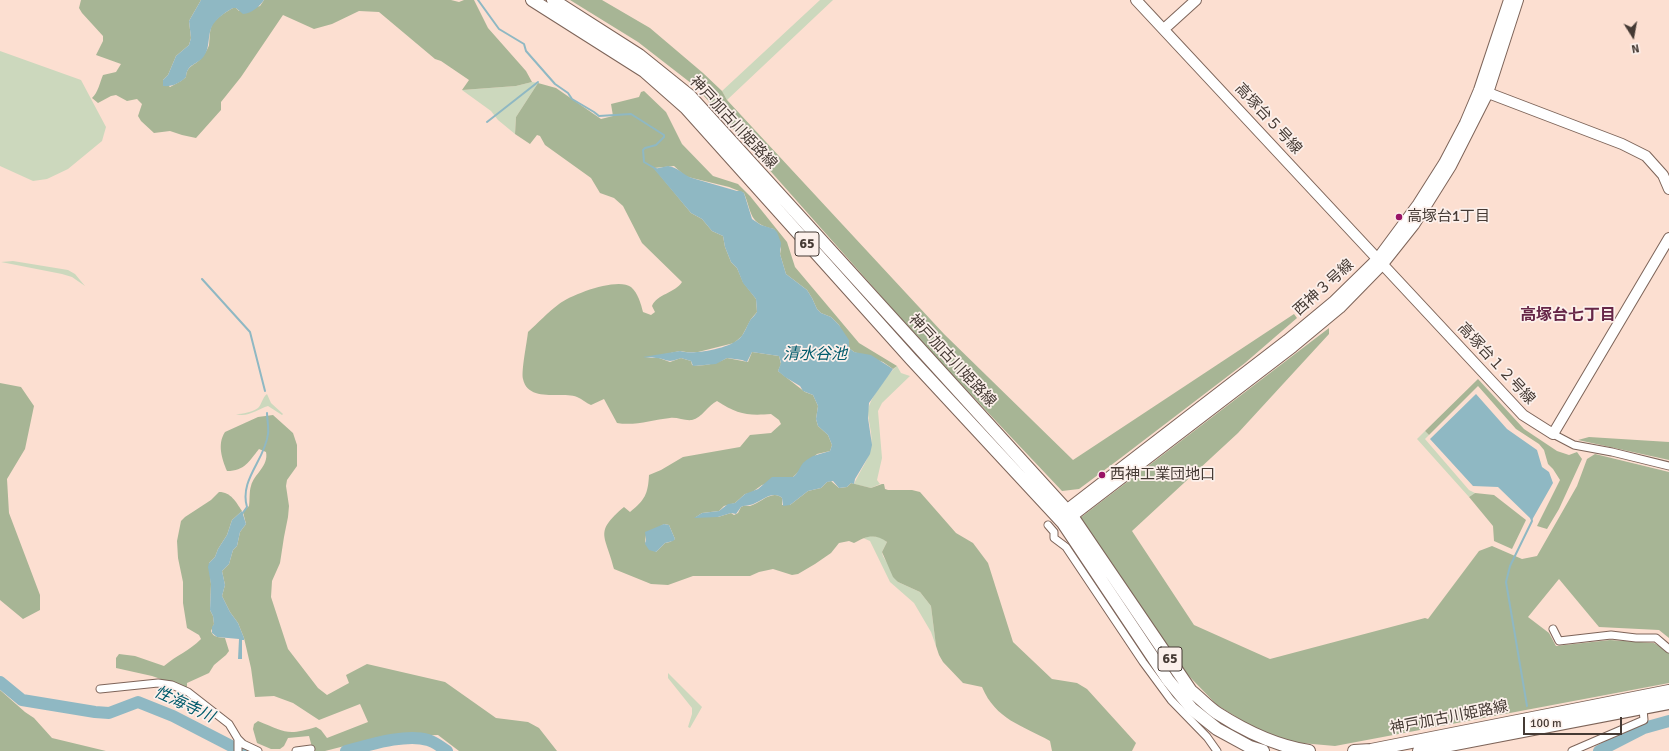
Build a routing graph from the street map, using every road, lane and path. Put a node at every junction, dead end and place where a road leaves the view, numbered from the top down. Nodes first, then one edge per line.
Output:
1 (532, 0) edge
2 (553, 0) edge
3 (1136, 0) edge
4 (1196, 0) edge
5 (1509, 0) edge
6 (1518, 0) edge
7 (1164, 29) junction
8 (1484, 91) junction
9 (1669, 189) edge
10 (1669, 238) edge
11 (1380, 261) junction
12 (1553, 434) junction
13 (1669, 466) edge
14 (1065, 517) junction
15 (1048, 525) dead end
16 (1054, 532) junction
17 (1553, 629) dead end
18 (1669, 649) edge
19 (100, 689) dead end
20 (1669, 692) edge
21 (1669, 703) edge
22 (1643, 709) junction
23 (238, 739) junction
24 (311, 749) dead end
25 (1576, 750) edge
26 (238, 751) edge
27 (258, 751) edge
28 (296, 751) edge
29 (1217, 751) edge
30 (1263, 751) edge
31 (1309, 751) edge
32 (1354, 751) edge
33 (1419, 751) edge

1 - 14 main road, 神戸加古川姫路線 / 65
2 - 14 main road, 神戸加古川姫路線 / 65
3 - 7 street, 高塚台５号線
4 - 7 street
5 - 8 street, 西神３号線
6 - 8 street, 西神３号線
7 - 11 street, 高塚台５号線
8 - 9 street
8 - 11 street, 西神３号線
10 - 12 street
11 - 12 street, 高塚台１２号線
11 - 14 street, 西神３号線
12 - 13 street
14 - 16 street
14 - 30 main road, 神戸加古川姫路線 / 65
14 - 31 main road, 神戸加古川姫路線 / 65
15 - 16 street
16 - 29 street
17 - 18 street
19 - 23 street
20 - 32 main road, 神戸加古川姫路線
21 - 22 main road, 神戸加古川姫路線
22 - 25 street
22 - 33 main road, 神戸加古川姫路線
23 - 26 street
23 - 27 street
24 - 28 street

